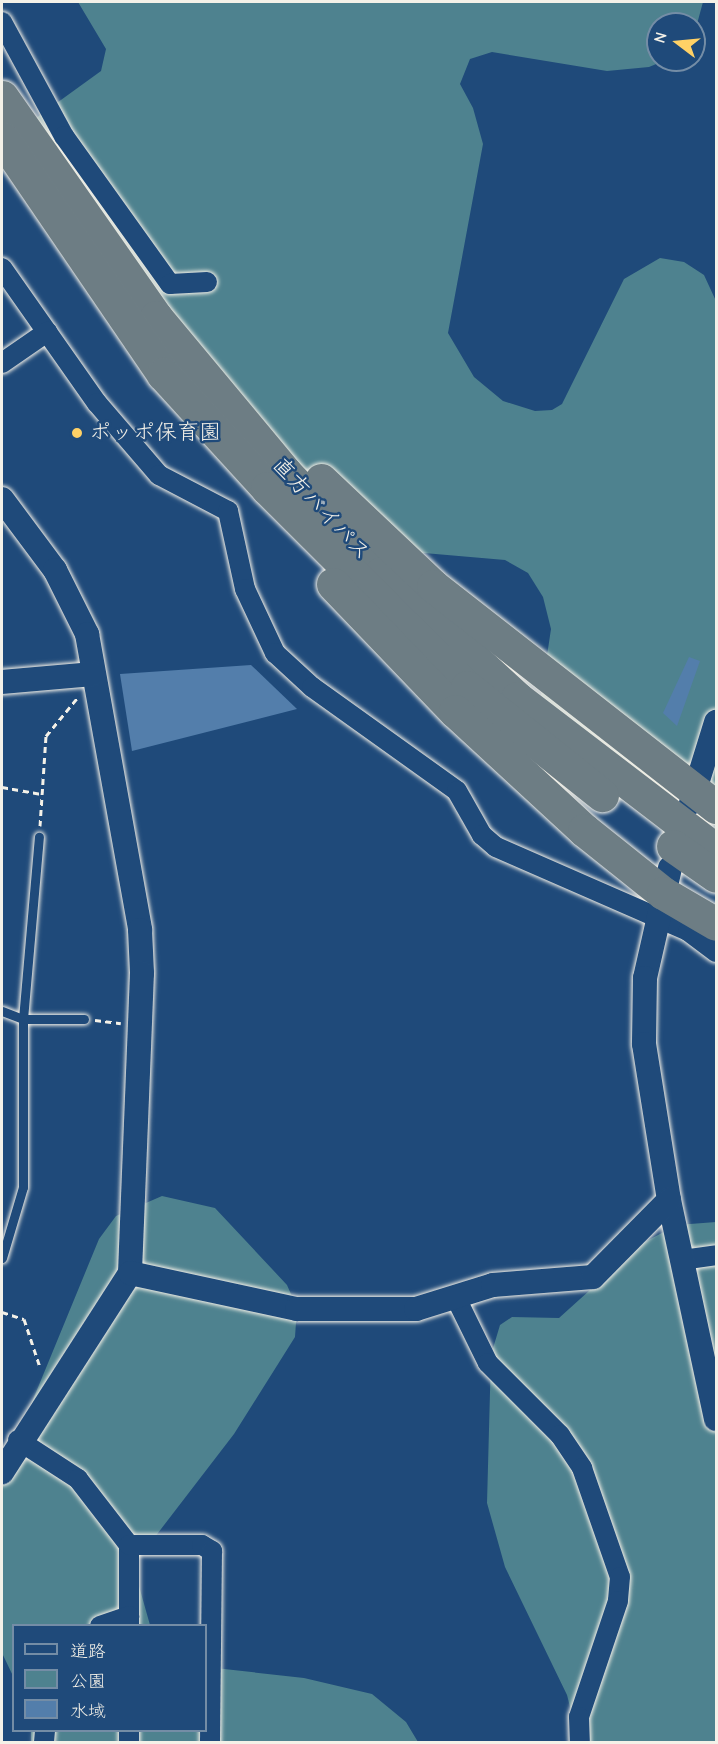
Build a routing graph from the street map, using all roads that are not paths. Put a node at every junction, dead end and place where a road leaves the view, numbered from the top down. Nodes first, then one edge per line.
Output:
1 (2, 22) edge
2 (2, 97) edge
3 (2, 138) edge
4 (2, 268) edge
5 (207, 282) dead end
6 (47, 332) junction
7 (2, 363) edge
8 (177, 369) junction
9 (2, 499) edge
10 (2, 682) edge
11 (88, 682) junction
12 (717, 722) edge
13 (701, 800) edge
14 (39, 837) road end
15 (717, 850) edge
16 (717, 876) edge
17 (663, 892) junction
18 (717, 924) edge
19 (717, 952) edge
20 (2, 1011) edge
21 (23, 1019) junction
22 (84, 1019) road end
23 (669, 1200) junction
24 (717, 1255) edge
25 (2, 1258) edge
26 (682, 1260) junction
27 (130, 1273) junction
28 (456, 1298) junction
29 (717, 1419) edge
30 (18, 1440) junction
31 (2, 1472) edge
32 (129, 1545) junction
33 (129, 1621) edge
34 (112, 1624) edge
35 (210, 1743) edge
36 (580, 1743) edge

1 - 5 street
2 - 8 highway, 直方バイパス
3 - 8 highway, 直方バイパス
4 - 6 street
6 - 7 street
6 - 17 street
8 - 13 highway
8 - 15 highway, 直方バイパス
8 - 16 highway, 直方バイパス
8 - 17 highway
9 - 11 street
10 - 11 street
11 - 27 street
12 - 13 street
14 - 21 lane
17 - 18 highway
17 - 19 street
17 - 23 street
20 - 21 lane
21 - 22 lane
21 - 25 lane
23 - 26 street
23 - 28 street
24 - 26 street
26 - 29 street
27 - 28 street
27 - 30 street
28 - 36 street
30 - 31 street
30 - 32 street
32 - 33 street
32 - 35 street
33 - 34 street

